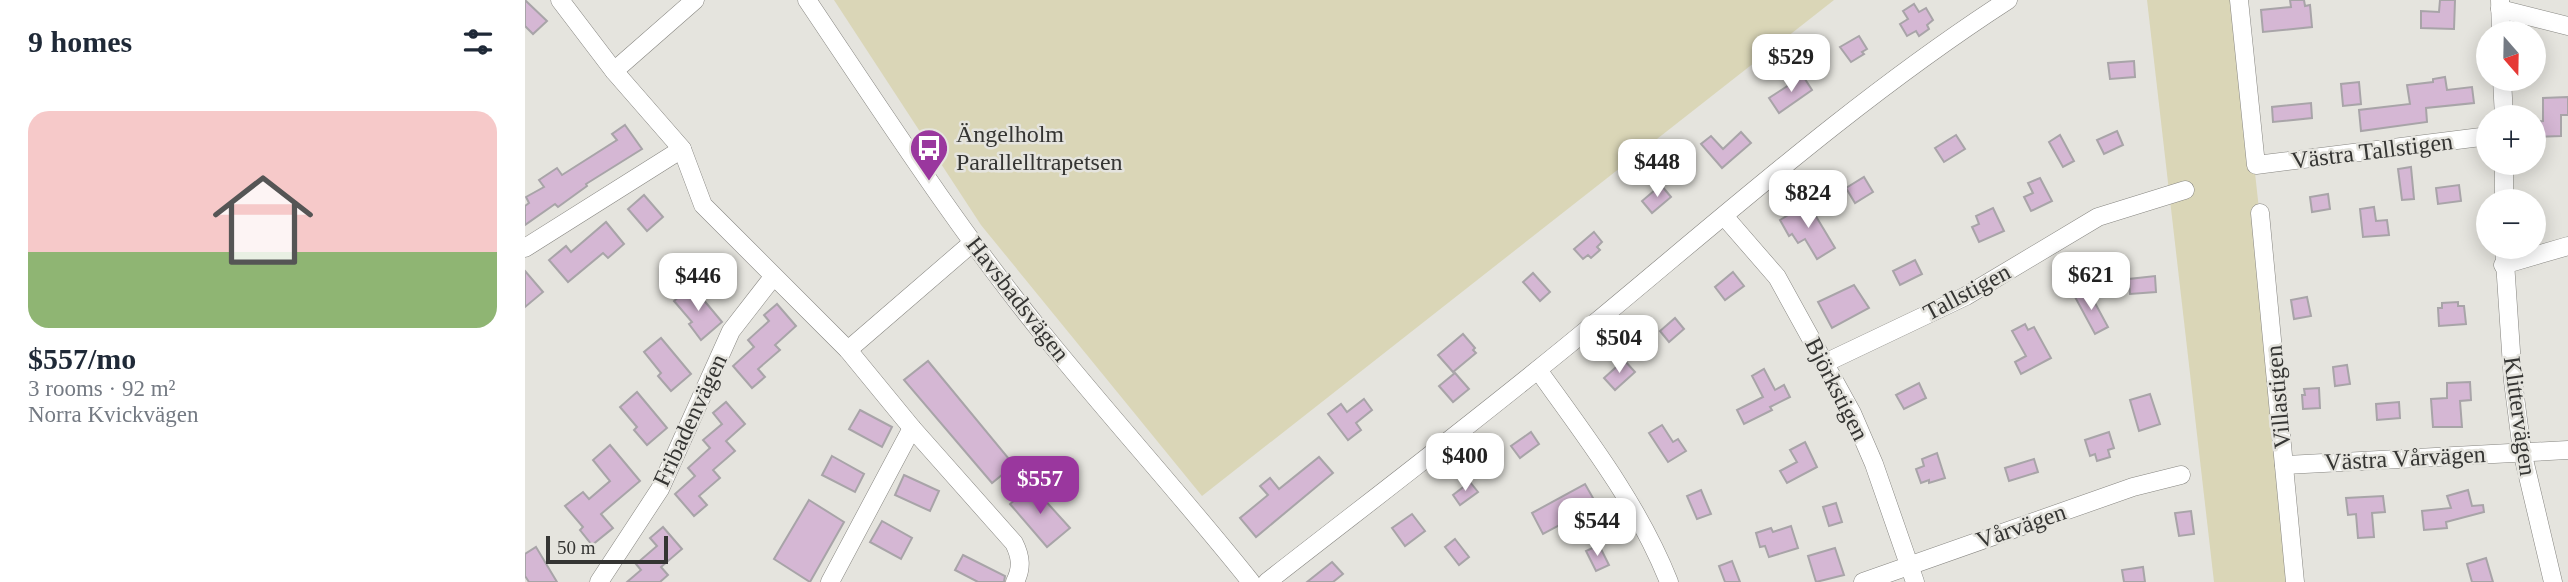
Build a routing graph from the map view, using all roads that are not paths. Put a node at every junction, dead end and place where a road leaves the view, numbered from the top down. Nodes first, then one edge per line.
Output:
1 (560, 0) edge
2 (695, 0) edge
3 (807, 0) edge
4 (2008, 0) edge
5 (2239, 0) edge
6 (2500, 4) edge
7 (2568, 26) edge
8 (614, 71) junction
9 (2476, 138) edge
10 (682, 149) junction
11 (2185, 190) dead end
12 (2260, 212) dead end
13 (1724, 216) junction
14 (972, 243) junction
15 (2568, 246) edge
16 (525, 248) edge
17 (2503, 259) edge
18 (2503, 265) junction
19 (773, 277) junction
20 (848, 350) junction
21 (1825, 363) junction
22 (1538, 370) junction
23 (912, 428) junction
24 (2568, 450) edge
25 (2522, 451) junction
26 (2284, 465) junction
27 (2181, 475) dead end
28 (1913, 574) edge
29 (599, 582) edge
30 (830, 582) edge
31 (1015, 582) edge
32 (1251, 582) edge
33 (1267, 582) edge
34 (1669, 582) edge
35 (1863, 582) edge
36 (2295, 582) edge
37 (2553, 582) edge

1 - 8 street
2 - 8 street
3 - 14 street, Havsbadsvägen
4 - 13 street
5 - 9 street, Västra Tallstigen
6 - 7 street
8 - 10 street
10 - 16 street
10 - 19 street
11 - 21 street, Tallstigen
12 - 26 street, Villastigen
13 - 21 street, Björkstigen
13 - 22 street
14 - 20 street
14 - 32 street, Havsbadsvägen
15 - 18 street
17 - 18 street, Klittervägen
18 - 25 street, Klittervägen
19 - 20 street
19 - 29 street, Fribadenvägen
20 - 23 street
21 - 28 street, Björkstigen
22 - 33 street
22 - 34 street
23 - 30 street
23 - 31 street
24 - 25 street, Västra Vårvägen
25 - 26 street, Västra Vårvägen
25 - 37 street, Klittervägen
26 - 36 street, Villastigen
27 - 28 street, Vårvägen
28 - 35 street, Vårvägen

